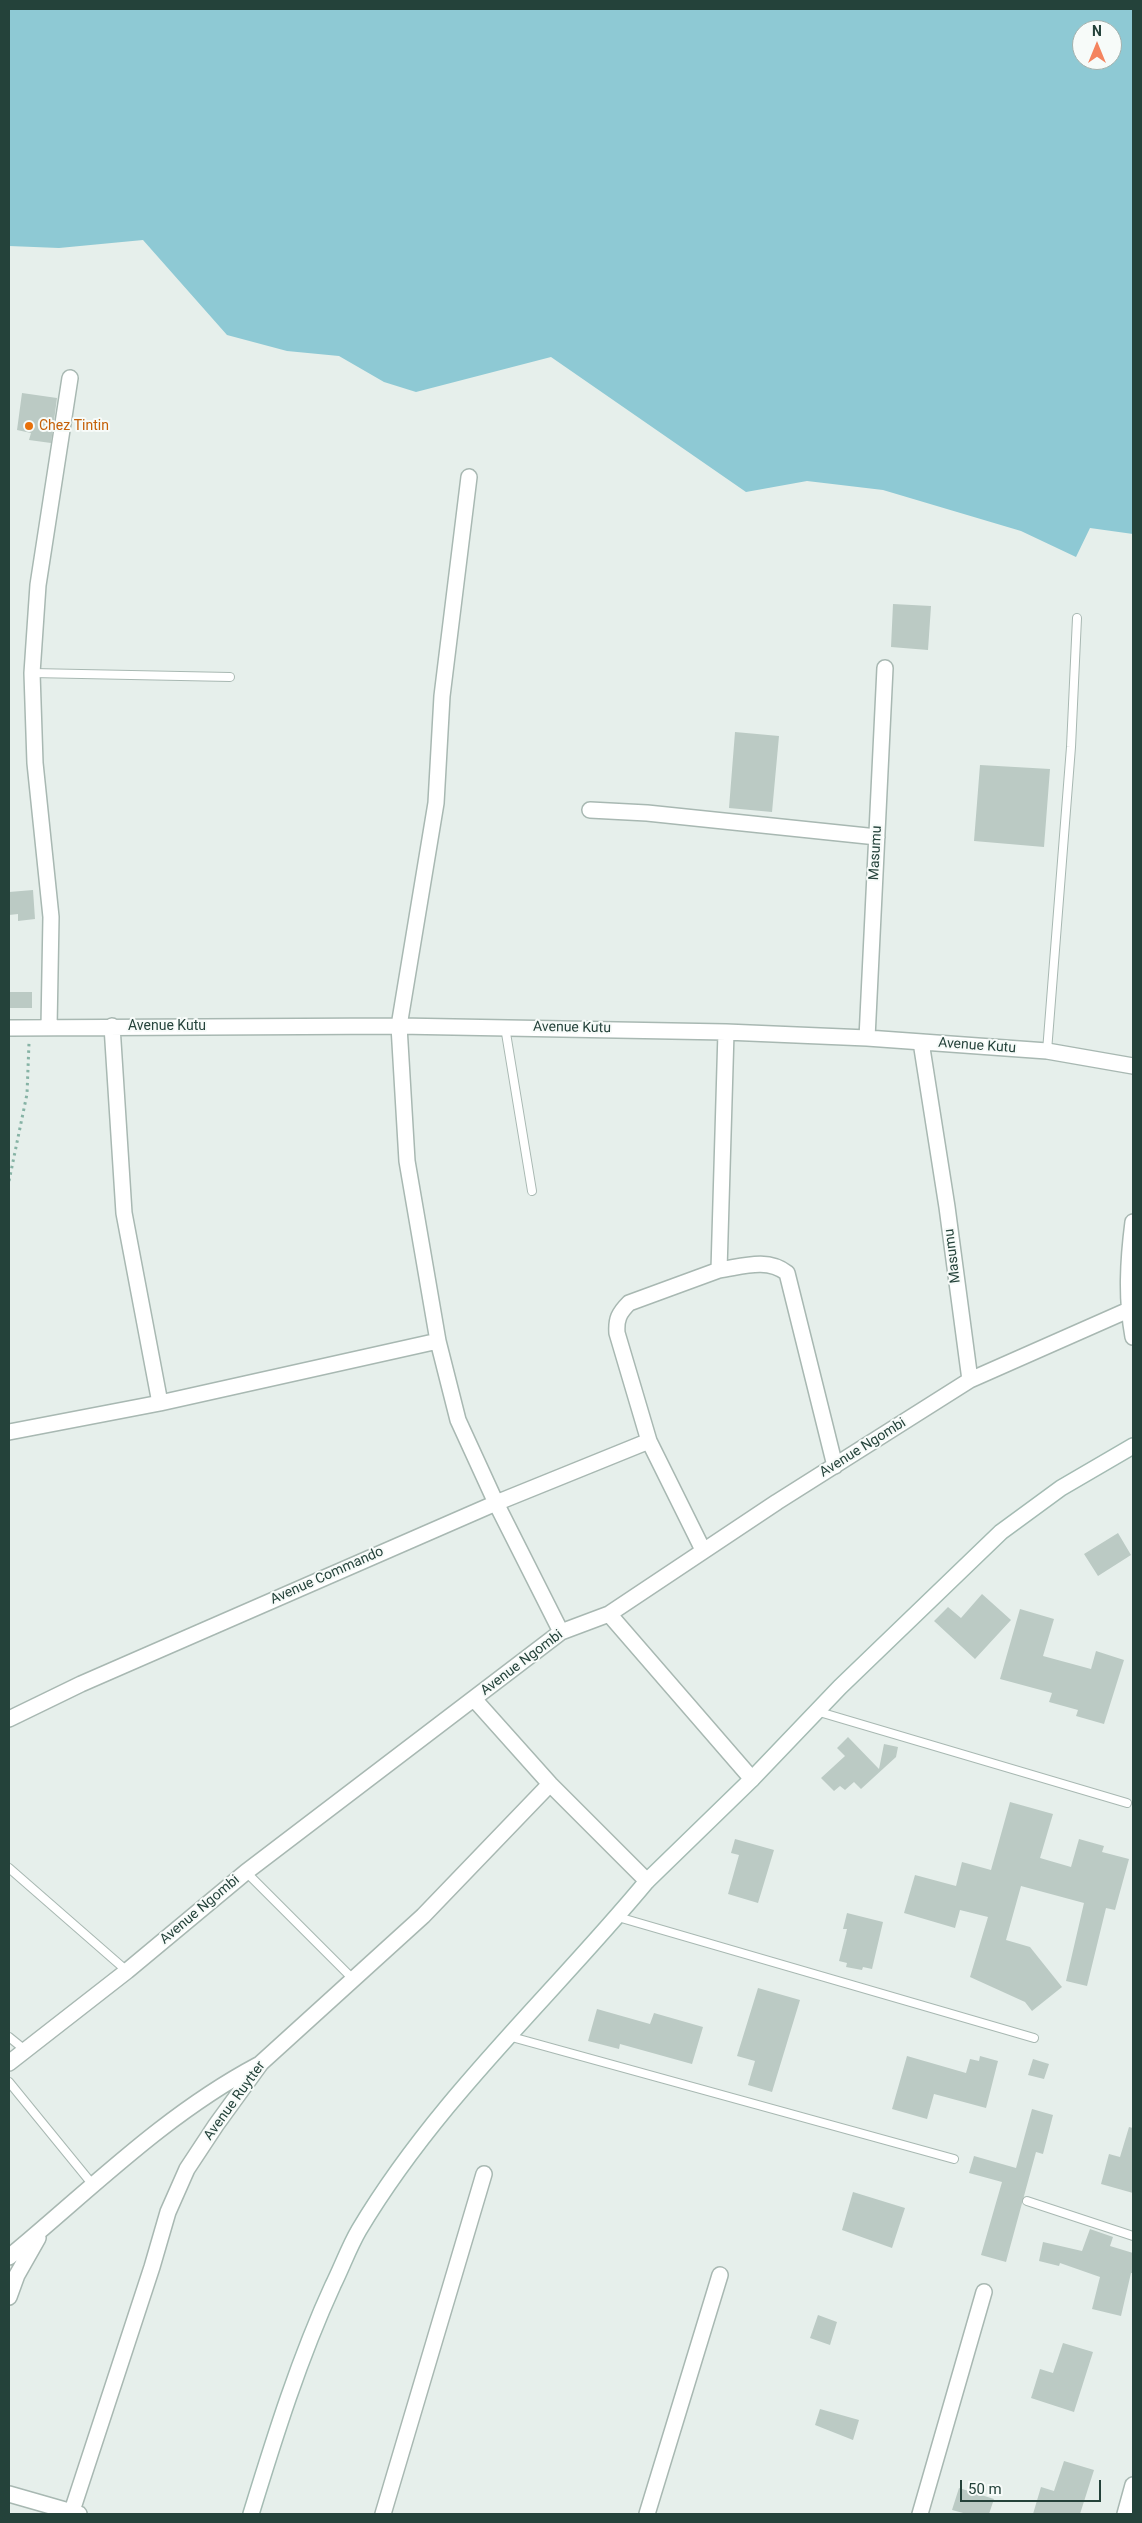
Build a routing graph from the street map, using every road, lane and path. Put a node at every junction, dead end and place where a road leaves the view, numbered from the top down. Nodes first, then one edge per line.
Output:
1 (70, 378) dead end
2 (469, 477) dead end
3 (1077, 618) dead end
4 (885, 668) dead end
5 (32, 673) junction
6 (230, 677) dead end
7 (590, 810) dead end
8 (877, 837) junction
9 (112, 1026) junction
10 (399, 1026) junction
11 (50, 1027) junction
12 (505, 1027) junction
13 (9, 1028) edge
14 (30, 1028) junction
15 (726, 1032) junction
16 (867, 1038) junction
17 (921, 1042) junction
18 (1047, 1051) junction
19 (1133, 1066) edge
20 (9, 1180) edge
21 (532, 1191) dead end
22 (1133, 1222) edge
23 (718, 1270) junction
24 (1131, 1308) edge
25 (1133, 1337) edge
26 (438, 1341) junction
27 (970, 1380) junction
28 (160, 1403) junction
29 (9, 1432) edge
30 (649, 1441) junction
31 (1133, 1446) edge
32 (835, 1466) junction
33 (496, 1503) junction
34 (704, 1550) junction
35 (609, 1614) junction
36 (561, 1632) junction
37 (474, 1699) junction
38 (816, 1711) junction
39 (9, 1720) edge
40 (752, 1778) junction
41 (550, 1784) junction
42 (1127, 1803) dead end
43 (9, 1868) edge
44 (246, 1872) junction
45 (647, 1881) junction
46 (618, 1917) junction
47 (127, 1971) junction
48 (353, 1978) junction
49 (508, 2036) junction
50 (9, 2037) edge
51 (1034, 2038) dead end
52 (25, 2050) junction
53 (9, 2063) edge
54 (261, 2063) junction
55 (9, 2082) edge
56 (954, 2158) dead end
57 (484, 2174) dead end
58 (93, 2185) junction
59 (1027, 2201) dead end
60 (42, 2230) junction
61 (1133, 2236) edge
62 (9, 2257) edge
63 (720, 2275) dead end
64 (984, 2292) dead end
65 (9, 2297) edge
66 (1133, 2485) edge
67 (9, 2494) edge
68 (74, 2513) edge
69 (250, 2514) edge
70 (383, 2514) edge
71 (647, 2514) edge
72 (920, 2514) edge
73 (1125, 2514) edge

1 - 5 street
2 - 10 street
3 - 18 lane
4 - 8 street, Masumu
5 - 6 lane
5 - 11 street
7 - 8 street
8 - 16 street, Masumu
9 - 10 street, Avenue Kutu
9 - 11 street, Avenue Kutu
9 - 28 street
10 - 12 street, Avenue Kutu
10 - 26 street
11 - 14 street, Avenue Kutu
12 - 15 street, Avenue Kutu
12 - 21 lane
13 - 14 street, Avenue Kutu
14 - 20 path
15 - 16 street, Avenue Kutu
15 - 23 street
16 - 17 street, Avenue Kutu
17 - 18 street, Avenue Kutu
17 - 27 street, Masumu
18 - 19 street, Avenue Kutu
22 - 24 street
23 - 30 street
23 - 32 street
24 - 25 street
24 - 27 street, Avenue Ngombi
26 - 28 street
26 - 33 street
27 - 32 street, Avenue Ngombi
28 - 29 street
30 - 33 street, Avenue Commando
30 - 34 street
31 - 38 street
32 - 34 street, Avenue Ngombi
33 - 36 street
33 - 39 street, Avenue Commando
34 - 35 street, Avenue Ngombi
35 - 36 street, Avenue Ngombi
35 - 40 street
36 - 37 street, Avenue Ngombi
37 - 41 street
37 - 44 street, Avenue Ngombi
38 - 40 street
38 - 42 lane
40 - 45 street
41 - 45 street
41 - 48 street, Avenue Ruytter
43 - 47 lane
44 - 47 street, Avenue Ngombi
44 - 48 lane
45 - 46 street
46 - 49 street
46 - 51 lane
47 - 52 street, Avenue Ngombi
48 - 54 street, Avenue Ruytter
49 - 56 lane
49 - 69 street
50 - 52 lane
52 - 53 street, Avenue Ngombi
54 - 58 street
54 - 68 street, Avenue Ruytter
55 - 58 lane
57 - 70 street
58 - 60 street
59 - 61 lane
60 - 62 street
60 - 65 street
63 - 71 street
64 - 72 street
66 - 73 street
67 - 68 street

